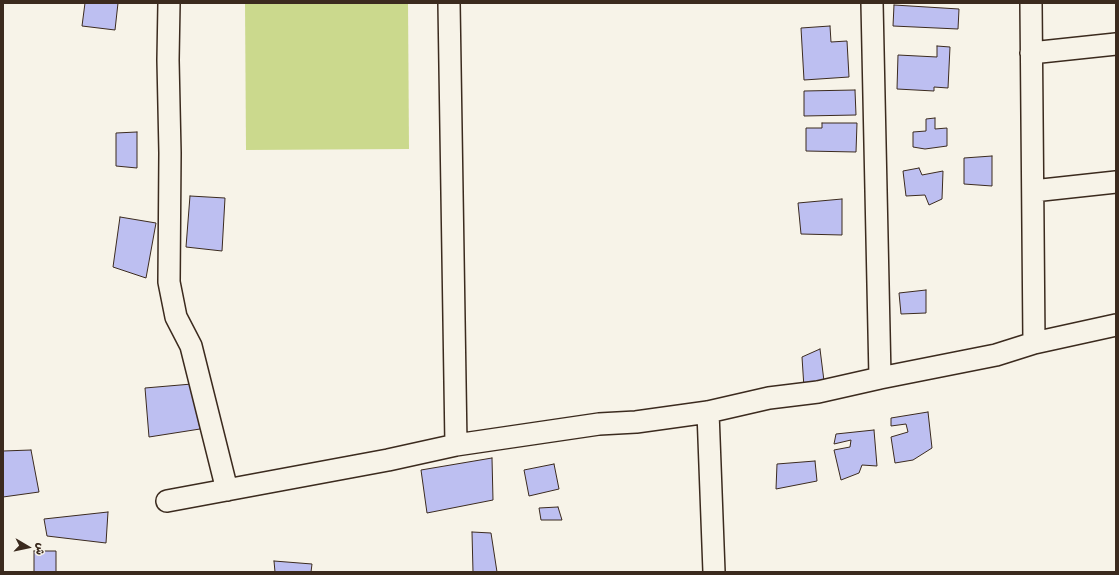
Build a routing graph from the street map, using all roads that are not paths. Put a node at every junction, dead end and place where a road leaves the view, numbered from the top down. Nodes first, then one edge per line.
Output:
1 (169, 3) edge
2 (449, 3) edge
3 (872, 3) edge
4 (1031, 3) edge
5 (1116, 44) edge
6 (1032, 53) junction
7 (1116, 182) edge
8 (1033, 191) junction
9 (1116, 325) edge
10 (1034, 343) junction
11 (880, 378) junction
12 (708, 412) junction
13 (456, 445) junction
14 (227, 490) junction
15 (167, 501) dead end
16 (714, 572) edge

1 - 14 street
2 - 13 street
3 - 11 street
4 - 6 street
5 - 6 street
6 - 8 street
7 - 8 street
8 - 10 street
9 - 10 street
10 - 11 street
11 - 12 street
12 - 13 street
12 - 16 street
13 - 14 street
14 - 15 street

